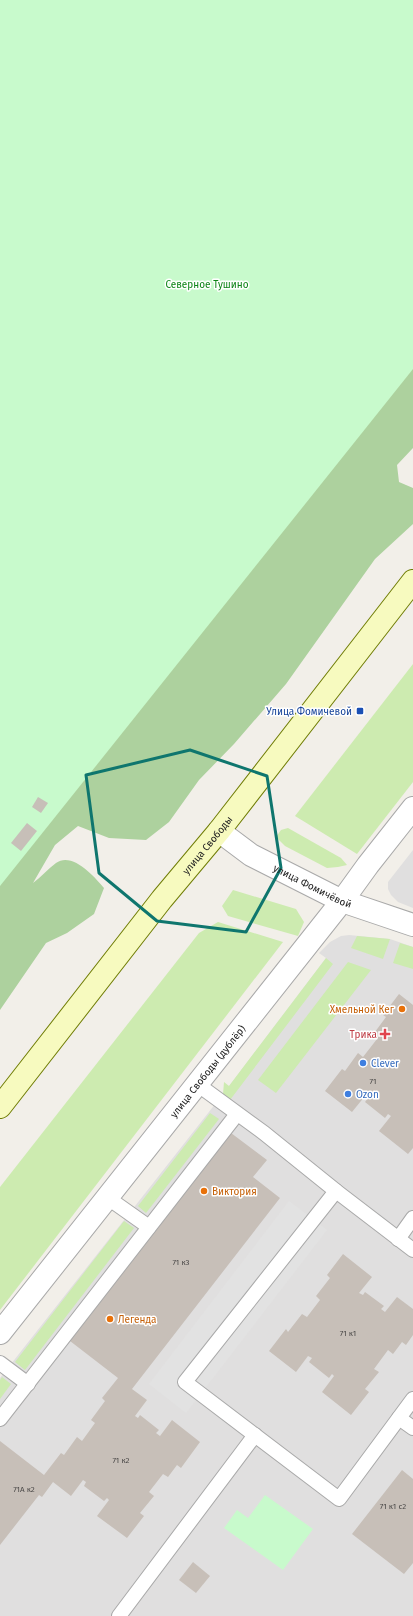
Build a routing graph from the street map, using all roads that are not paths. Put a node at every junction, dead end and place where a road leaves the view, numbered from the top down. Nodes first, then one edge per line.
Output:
1 (413, 581) edge
2 (413, 808) edge
3 (218, 832) junction
4 (342, 901) junction
5 (413, 925) edge
6 (197, 1084) junction
7 (0, 1107) edge
8 (237, 1114) junction
9 (336, 1191) junction
10 (108, 1198) junction
11 (413, 1218) edge
12 (149, 1228) junction
13 (398, 1238) junction
14 (413, 1250) edge
15 (0, 1333) edge
16 (0, 1363) edge
17 (28, 1384) junction
18 (413, 1399) edge
19 (399, 1418) junction
20 (0, 1419) edge
21 (413, 1428) edge
22 (256, 1435) junction
23 (118, 1616) edge

1 - 3 main road, улица Свободы
2 - 4 street, улица Свободы (дублёр)
3 - 4 street, улица Фомичёвой
3 - 7 main road, улица Свободы
4 - 5 street, улица Фомичёвой
4 - 6 street, улица Свободы (дублёр)
6 - 8 lane
6 - 10 street, улица Свободы (дублёр)
8 - 9 lane
8 - 12 lane
9 - 13 lane
9 - 22 lane
10 - 12 lane
10 - 15 street, улица Свободы (дублёр)
11 - 13 lane
12 - 17 lane
13 - 14 lane
16 - 17 lane
17 - 20 lane
18 - 19 lane
19 - 21 lane
19 - 22 lane
22 - 23 lane

